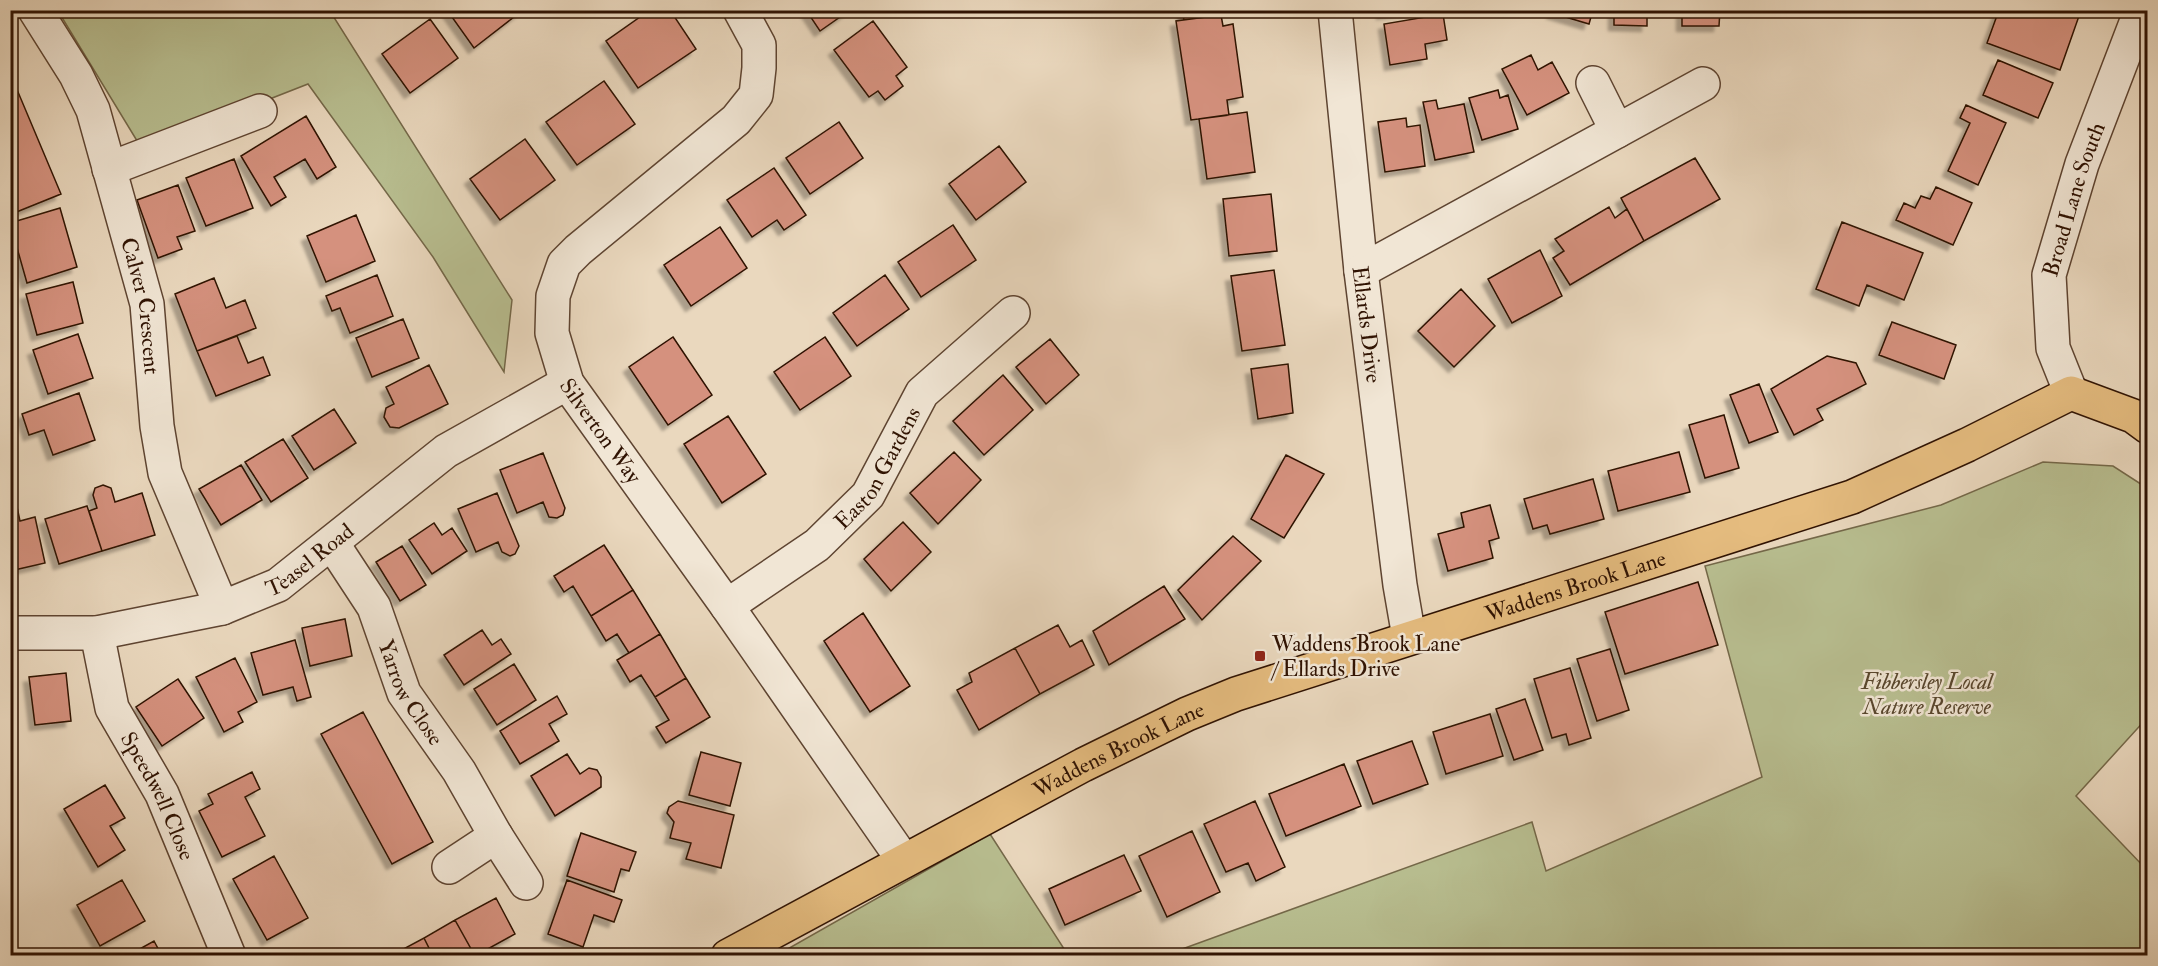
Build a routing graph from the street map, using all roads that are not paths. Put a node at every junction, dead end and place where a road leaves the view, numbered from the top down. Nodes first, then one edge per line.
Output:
1 (35, 10) edge
2 (740, 10) edge
3 (1335, 10) edge
4 (2141, 10) edge
5 (1593, 83) dead end
6 (1703, 84) dead end
7 (260, 111) dead end
8 (1617, 131) junction
9 (109, 169) junction
10 (1361, 271) junction
11 (1013, 313) dead end
12 (567, 383) junction
13 (2071, 393) junction
14 (2148, 428) edge
15 (332, 543) junction
16 (727, 606) junction
17 (222, 608) junction
18 (10, 633) edge
19 (97, 633) junction
20 (1409, 637) junction
21 (496, 836) junction
22 (904, 861) junction
23 (449, 867) dead end
24 (526, 883) dead end
25 (228, 956) edge
26 (728, 956) edge

1 - 9 street, Calver Crescent
2 - 12 street, Silverton Way
3 - 10 street, Ellards Drive
4 - 13 street, Broad Lane South
5 - 8 street
6 - 8 street
7 - 9 street
8 - 10 street
9 - 17 street, Calver Crescent
10 - 20 street, Ellards Drive
11 - 16 street, Easton Gardens
12 - 15 street, Teasel Road
12 - 16 street, Silverton Way
13 - 14 main road
13 - 20 main road, Waddens Brook Lane
15 - 17 street, Teasel Road
15 - 21 street, Yarrow Close
16 - 22 street, Silverton Way
17 - 19 street, Teasel Road
18 - 19 street, Teasel Road
19 - 25 street, Speedwell Close
20 - 22 main road, Waddens Brook Lane
21 - 23 street
21 - 24 street, Yarrow Close
22 - 26 main road, Waddens Brook Lane

